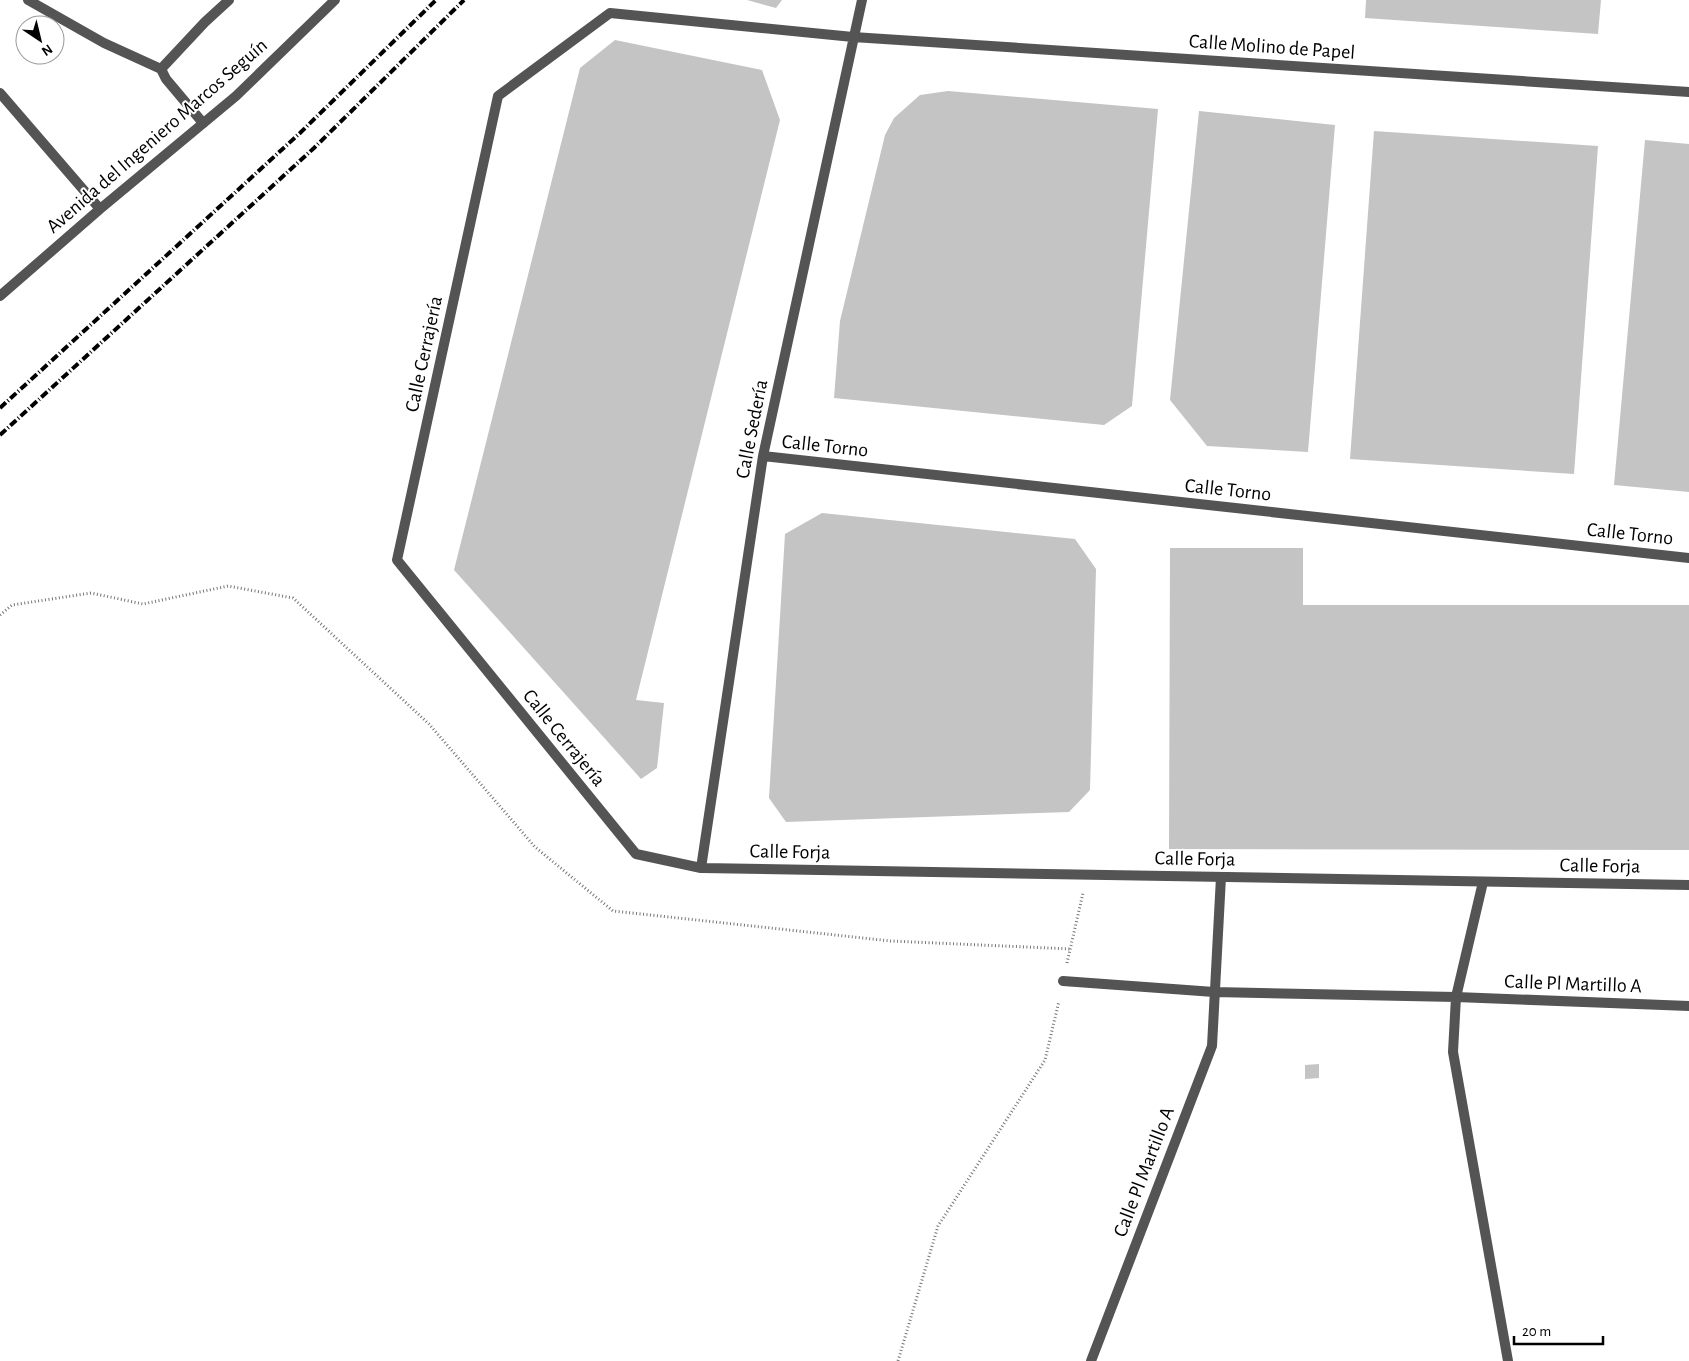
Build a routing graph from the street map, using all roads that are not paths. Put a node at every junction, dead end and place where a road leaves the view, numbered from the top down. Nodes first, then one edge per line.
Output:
1 (28, 0) edge
2 (229, 0) edge
3 (335, 0) edge
4 (862, 0) edge
5 (853, 37) junction
6 (161, 69) junction
7 (1689, 92) edge
8 (0, 94) edge
9 (203, 123) junction
10 (100, 210) junction
11 (0, 281) edge
12 (4, 293) edge
13 (763, 456) junction
14 (1689, 558) edge
15 (701, 868) junction
16 (1220, 877) junction
17 (1484, 882) junction
18 (1689, 885) edge
19 (1063, 981) road end
20 (1214, 992) junction
21 (1456, 998) junction
22 (1689, 1006) edge
23 (1090, 1361) edge
24 (1508, 1361) edge

1 - 6 street
2 - 6 street
3 - 9 street, Avenida del Ingeniero Marcos Seguín
4 - 5 street, Calle Sedería
5 - 7 street, Calle Molino de Papel
5 - 13 street, Calle Sedería
5 - 15 street, Calle Cerrajería
6 - 9 street
8 - 10 street
9 - 10 street, Avenida del Ingeniero Marcos Seguín
10 - 12 street, Avenida del Ingeniero Marcos Seguín
11 - 12 street
13 - 14 street, Calle Torno
13 - 15 street, Calle Sedería
15 - 16 street, Calle Forja
16 - 17 street, Calle Forja
16 - 20 street, Calle Pl Martillo A
17 - 18 street, Calle Forja
17 - 21 street
19 - 20 street, Calle Pl Martillo A
20 - 21 street, Calle Pl Martillo A
20 - 23 street, Calle Pl Martillo A
21 - 22 street, Calle Pl Martillo A
21 - 24 street

